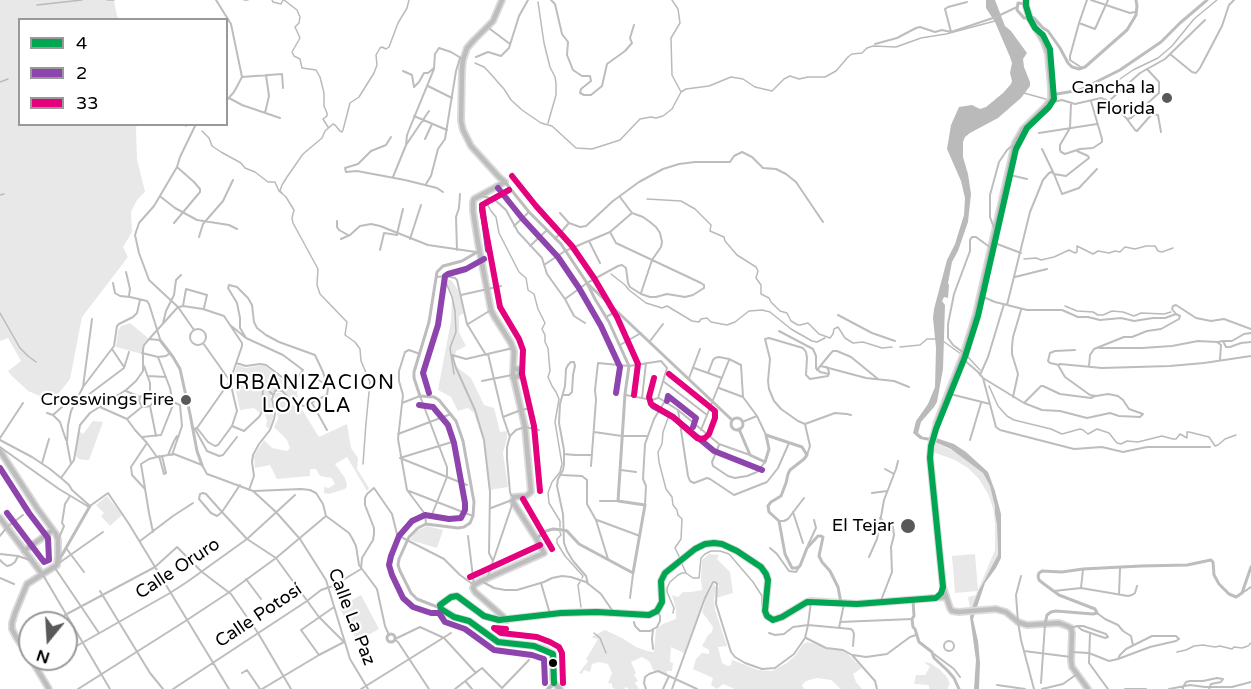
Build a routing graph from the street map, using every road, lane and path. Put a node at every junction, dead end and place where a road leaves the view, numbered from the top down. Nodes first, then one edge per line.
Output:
1 (216, 0) edge
2 (503, 0) edge
3 (528, 0) edge
4 (551, 0) edge
5 (1089, 0) edge
6 (1108, 0) edge
7 (1136, 0) edge
8 (1207, 0) edge
9 (1234, 0) edge
10 (967, 2) dead end
11 (1026, 2) edge
12 (1018, 3) edge
13 (1106, 5) junction
14 (1137, 9) junction
15 (227, 18) edge
16 (1027, 18) junction
17 (228, 19) edge
18 (1205, 20) dead end
19 (1079, 23) junction
20 (634, 25) dead end
21 (490, 29) junction
22 (951, 32) junction
23 (875, 44) dead end
24 (510, 45) junction
25 (1170, 54) junction
26 (476, 57) dead end
27 (462, 59) junction
28 (434, 68) junction
29 (1082, 68) junction
30 (1147, 69) junction
31 (404, 71) dead end
32 (266, 75) junction
33 (242, 77) junction
34 (427, 85) junction
35 (283, 88) dead end
36 (1053, 95) junction
37 (230, 98) joint
38 (452, 98) junction
39 (1090, 100) junction
40 (1109, 101) junction
41 (1053, 102) junction
42 (1071, 103) junction
43 (429, 111) dead end
44 (265, 113) junction
45 (414, 116) junction
46 (280, 118) dead end
47 (1127, 119) junction
48 (423, 120) junction
49 (432, 124) junction
50 (1097, 124) junction
51 (195, 126) edge
52 (1070, 128) junction
53 (447, 130) junction
54 (1161, 132) dead end
55 (1039, 133) dead end
56 (391, 137) dead end
57 (425, 139) dead end
58 (1016, 143) junction
59 (406, 145) junction
60 (1042, 149) dead end
61 (1075, 150) junction
62 (177, 167) junction
63 (1097, 169) dead end
64 (1054, 174) junction
65 (1010, 175) junction
66 (393, 177) junction
67 (1027, 179) dead end
68 (233, 180) dead end
69 (505, 182) junction
70 (426, 184) junction
71 (443, 192) dead end
72 (460, 194) dead end
73 (160, 196) junction
74 (478, 196) junction
75 (620, 197) junction
76 (421, 205) dead end
77 (403, 209) dead end
78 (529, 212) junction
79 (183, 213) junction
80 (560, 213) dead end
81 (632, 213) junction
82 (205, 221) junction
83 (337, 221) dead end
84 (823, 222) dead end
85 (174, 223) dead end
86 (570, 223) junction
87 (514, 226) junction
88 (237, 229) dead end
89 (547, 230) junction
90 (610, 231) junction
91 (995, 231) junction
92 (397, 234) junction
93 (348, 236) junction
94 (199, 237) dead end
95 (403, 237) junction
96 (341, 239) dead end
97 (410, 239) junction
98 (555, 239) junction
99 (589, 241) junction
100 (993, 244) junction
101 (530, 246) junction
102 (380, 250) dead end
103 (457, 250) junction
104 (566, 251) junction
105 (478, 252) junction
106 (1020, 253) junction
107 (652, 260) junction
108 (600, 263) dead end
109 (544, 265) junction
110 (1047, 269) dead end
111 (126, 272) dead end
112 (181, 275) dead end
113 (1015, 277) junction
114 (436, 278) junction
115 (113, 283) dead end
116 (587, 283) junction
117 (501, 286) dead end
118 (488, 289) junction
119 (641, 294) junction
120 (461, 295) junction
121 (600, 295) junction
122 (129, 296) junction
123 (982, 296) junction
124 (565, 299) junction
125 (595, 299) junction
126 (140, 300) junction
127 (171, 300) junction
128 (1006, 305) junction
129 (183, 306) junction
130 (178, 307) junction
131 (203, 309) junction
132 (1022, 309) junction
133 (491, 310) junction
134 (618, 310) junction
135 (1176, 314) junction
136 (838, 315) dead end
137 (606, 317) junction
138 (92, 319) dead end
139 (163, 322) junction
140 (585, 323) dead end
141 (467, 324) junction
142 (663, 324) dead end
143 (230, 325) junction
144 (194, 330) junction
145 (779, 331) dead end
146 (1251, 331) edge
147 (156, 332) junction
148 (641, 333) junction
149 (246, 338) junction
150 (149, 339) junction
151 (160, 340) junction
152 (650, 341) junction
153 (895, 341) dead end
154 (1223, 341) junction
155 (1218, 342) junction
156 (1251, 342) edge
157 (202, 343) junction
158 (620, 345) junction
159 (1097, 347) junction
160 (513, 348) junction
161 (112, 349) junction
162 (700, 349) dead end
163 (1075, 350) dead end
164 (129, 352) dead end
165 (142, 353) junction
166 (170, 353) junction
167 (420, 354) junction
168 (487, 354) junction
169 (663, 354) junction
170 (1251, 356) edge
171 (158, 357) junction
172 (963, 358) junction
173 (729, 359) junction
174 (1220, 360) junction
175 (661, 361) junction
176 (143, 363) junction
177 (236, 363) junction
178 (646, 363) junction
179 (675, 364) junction
180 (1059, 365) junction
181 (629, 366) junction
182 (820, 366) junction
183 (1089, 366) junction
184 (827, 367) junction
185 (124, 368) junction
186 (667, 368) junction
187 (693, 368) junction
188 (817, 370) junction
189 (708, 373) junction
190 (310, 375) dead end
191 (829, 375) junction
192 (148, 376) junction
193 (513, 376) junction
194 (166, 377) junction
195 (982, 377) junction
196 (689, 378) junction
197 (722, 378) junction
198 (493, 379) junction
199 (878, 379) junction
200 (230, 381) junction
201 (482, 381) dead end
202 (663, 381) junction
203 (327, 385) junction
204 (83, 387) junction
205 (909, 387) dead end
206 (719, 388) junction
207 (126, 390) junction
208 (150, 394) junction
209 (625, 394) junction
210 (949, 394) junction
211 (273, 395) junction
212 (563, 395) junction
213 (78, 396) junction
214 (420, 396) junction
215 (1095, 396) junction
216 (140, 397) junction
217 (642, 398) junction
218 (658, 398) junction
219 (743, 398) junction
220 (1013, 398) junction
221 (154, 401) junction
222 (665, 401) junction
223 (173, 402) junction
224 (713, 402) junction
225 (981, 402) junction
226 (23, 403) dead end
227 (312, 403) junction
228 (402, 403) junction
229 (1024, 403) junction
230 (990, 404) junction
231 (74, 406) junction
232 (100, 406) junction
233 (143, 406) junction
234 (150, 406) junction
235 (531, 408) dead end
236 (521, 410) junction
237 (678, 410) junction
238 (47, 413) dead end
239 (451, 414) junction
240 (53, 415) junction
241 (707, 415) junction
242 (851, 415) dead end
243 (756, 416) junction
244 (503, 417) junction
245 (127, 419) junction
246 (732, 420) junction
247 (431, 422) junction
248 (742, 422) junction
249 (805, 424) junction
250 (232, 426) junction
251 (525, 427) junction
252 (195, 428) junction
253 (740, 429) junction
254 (327, 430) dead end
255 (539, 430) dead end
256 (701, 430) junction
257 (594, 432) junction
258 (398, 434) junction
259 (766, 435) junction
260 (156, 436) junction
261 (622, 436) junction
262 (647, 436) junction
263 (142, 437) junction
264 (237, 437) dead end
265 (510, 437) junction
266 (0, 439) edge
267 (49, 439) dead end
268 (970, 440) dead end
269 (452, 442) dead end
270 (67, 443) junction
271 (147, 443) junction
272 (789, 443) junction
273 (719, 444) junction
274 (0, 447) edge
275 (440, 447) junction
276 (1210, 447) dead end
277 (0, 451) edge
278 (564, 454) junction
279 (170, 455) junction
280 (592, 455) junction
281 (750, 455) junction
282 (807, 455) junction
283 (159, 456) junction
284 (400, 458) junction
285 (898, 461) dead end
286 (765, 462) junction
287 (42, 464) junction
288 (71, 464) junction
289 (202, 465) junction
290 (591, 466) dead end
291 (885, 469) dead end
292 (620, 470) junction
293 (636, 472) dead end
294 (894, 474) junction
295 (561, 475) junction
296 (447, 477) junction
297 (61, 478) junction
298 (240, 485) junction
299 (467, 485) dead end
300 (145, 489) junction
301 (251, 490) junction
302 (407, 490) junction
303 (887, 491) junction
304 (872, 493) dead end
305 (295, 495) dead end
306 (70, 496) junction
307 (804, 498) dead end
308 (513, 500) junction
309 (600, 501) dead end
310 (618, 501) junction
311 (437, 502) junction
312 (193, 503) dead end
313 (645, 505) junction
314 (90, 507) junction
315 (491, 508) junction
316 (222, 512) junction
317 (276, 512) junction
318 (793, 512) junction
319 (23, 514) dead end
320 (326, 516) junction
321 (473, 516) junction
322 (0, 518) edge
323 (431, 518) dead end
324 (880, 518) junction
325 (597, 520) junction
326 (814, 520) dead end
327 (779, 521) junction
328 (892, 521) dead end
329 (426, 524) junction
330 (7, 527) junction
331 (893, 529) junction
332 (53, 530) junction
333 (563, 530) junction
334 (153, 531) junction
335 (103, 532) dead end
336 (0, 536) edge
337 (468, 536) dead end
338 (640, 536) junction
339 (300, 538) junction
340 (536, 538) junction
341 (247, 539) junction
342 (58, 540) junction
343 (406, 540) junction
344 (140, 542) junction
345 (803, 543) dead end
346 (66, 547) junction
347 (770, 548) dead end
348 (807, 548) junction
349 (0, 549) edge
350 (24, 551) junction
351 (1, 554) edge
352 (72, 555) junction
353 (18, 556) junction
354 (869, 557) dead end
355 (276, 558) junction
356 (0, 560) edge
357 (608, 560) junction
358 (32, 561) junction
359 (493, 561) junction
360 (56, 566) junction
361 (800, 566) junction
362 (155, 567) junction
363 (1251, 567) edge
364 (1120, 568) junction
365 (361, 569) junction
366 (1083, 569) junction
367 (84, 572) dead end
368 (202, 572) junction
369 (633, 573) junction
370 (42, 574) junction
371 (1021, 576) dead end
372 (0, 578) edge
373 (488, 578) junction
374 (246, 579) junction
375 (482, 580) junction
376 (541, 583) junction
377 (14, 584) dead end
378 (588, 584) junction
379 (474, 585) junction
380 (1137, 585) dead end
381 (1251, 586) edge
382 (328, 587) junction
383 (943, 587) junction
384 (1081, 588) junction
385 (100, 591) dead end
386 (1054, 591) junction
387 (170, 593) junction
388 (228, 593) junction
389 (1242, 593) junction
390 (102, 595) junction
391 (1119, 595) junction
392 (946, 597) junction
393 (630, 598) dead end
394 (936, 598) junction
395 (261, 599) dead end
396 (913, 600) junction
397 (307, 601) junction
398 (811, 601) junction
399 (843, 603) junction
400 (880, 603) junction
401 (81, 606) junction
402 (334, 607) junction
403 (443, 607) junction
404 (657, 610) junction
405 (63, 611) edge
406 (72, 611) edge
407 (614, 613) junction
408 (1097, 613) junction
409 (550, 614) junction
410 (319, 617) junction
411 (912, 619) junction
412 (188, 620) junction
413 (507, 620) junction
414 (119, 622) junction
415 (634, 622) dead end
416 (840, 622) junction
417 (1018, 622) junction
418 (1045, 624) junction
419 (808, 625) junction
420 (1077, 626) junction
421 (839, 628) junction
422 (1071, 628) junction
423 (653, 629) junction
424 (99, 633) junction
425 (258, 633) junction
426 (452, 633) dead end
427 (769, 633) dead end
428 (1090, 633) junction
429 (389, 635) joint
430 (916, 635) junction
431 (78, 636) edge
432 (444, 638) junction
433 (805, 638) junction
434 (395, 639) junction
435 (18, 640) edge
436 (344, 642) junction
437 (82, 643) junction
438 (78, 645) edge
439 (853, 646) dead end
440 (1133, 646) junction
441 (653, 648) dead end
442 (1024, 651) junction
443 (138, 652) junction
444 (932, 652) junction
445 (1044, 652) junction
446 (1089, 653) junction
447 (1071, 654) junction
448 (319, 655) junction
449 (852, 655) junction
450 (1118, 659) junction
451 (410, 660) junction
452 (529, 660) dead end
453 (213, 663) junction
454 (39, 671) edge
455 (242, 673) dead end
456 (476, 673) junction
457 (1077, 674) junction
458 (102, 675) junction
459 (284, 676) junction
460 (669, 676) junction
461 (960, 677) dead end
462 (676, 680) junction
463 (466, 682) junction
464 (1251, 682) edge
465 (1041, 683) dead end
466 (1063, 684) junction
467 (997, 685) dead end
468 (554, 687) edge
469 (367, 688) edge
470 (1183, 688) edge
471 (1209, 688) edge
472 (49, 689) edge
473 (78, 689) edge
474 (110, 689) edge
475 (163, 689) edge
476 (173, 689) edge
477 (228, 689) edge
478 (261, 689) edge
479 (291, 689) edge
480 (361, 689) edge
481 (429, 689) edge
482 (455, 689) edge
483 (472, 689) edge
484 (501, 689) edge
485 (645, 689) edge
486 (663, 689) edge
487 (672, 689) edge
488 (697, 689) edge
489 (877, 689) edge
490 (958, 689) edge
491 (1025, 689) edge
492 (1034, 689) edge
493 (1042, 689) edge
494 (1065, 689) edge
495 (1088, 689) edge
496 (1108, 689) edge
497 (1125, 689) edge
498 (1146, 689) edge
499 (1152, 689) edge
500 (1169, 689) edge

1 - 15 street
2 - 21 main road
2 - 27 main road
3 - 24 street
4 - 20 street
5 - 13 street
5 - 19 street
6 - 13 street
7 - 14 street
8 - 36 street
9 - 25 street
10 - 22 street
11 - 12 street
11 - 16 main road
12 - 16 street
12 - 22 street
13 - 14 street
13 - 19 street
14 - 29 street
16 - 29 street
16 - 36 main road
17 - 33 street
18 - 25 street
19 - 29 street
21 - 24 street
21 - 69 main road
22 - 23 street
24 - 26 street
25 - 30 street
27 - 28 street
27 - 38 street
27 - 69 main road
28 - 31 street
28 - 34 street
30 - 40 street
30 - 47 street
32 - 33 street
32 - 35 street
32 - 44 street
33 - 37 street
34 - 38 street
34 - 45 street
36 - 41 main road
36 - 58 main road
37 - 44 street
38 - 53 street
39 - 40 street
39 - 42 street
39 - 50 street
40 - 47 street
41 - 42 street
41 - 65 main road
42 - 52 street
43 - 48 street
44 - 46 street
45 - 48 street
45 - 59 street
47 - 54 street
48 - 49 street
48 - 59 street
49 - 53 street
49 - 57 street
50 - 52 street
50 - 61 street
51 - 62 street
52 - 55 street
52 - 61 street
53 - 70 street
56 - 66 street
58 - 91 main road
58 - 91 street
59 - 66 street
60 - 64 street
61 - 64 street
62 - 73 street
62 - 79 street
63 - 64 street
64 - 106 street
65 - 67 street
65 - 100 main road
66 - 70 street
68 - 82 street
69 - 74 main road
69 - 78 street
70 - 71 street
72 - 103 street
73 - 79 street
73 - 127 street
74 - 87 street
74 - 105 main road
75 - 81 street
75 - 84 street
75 - 86 street
76 - 97 street
77 - 92 street
78 - 87 street
78 - 89 street
79 - 82 street
79 - 85 street
80 - 86 street
81 - 90 street
81 - 107 street
82 - 88 street
82 - 94 street
83 - 93 street
86 - 98 street
87 - 101 street
89 - 98 street
89 - 101 street
90 - 99 street
90 - 107 street
91 - 100 main road
92 - 93 street
92 - 95 street
93 - 96 street
95 - 97 street
95 - 102 street
97 - 103 street
98 - 104 street
99 - 104 street
99 - 108 street
100 - 106 street
100 - 123 main road
100 - 172 street
101 - 109 street
103 - 105 street
104 - 109 street
104 - 116 street
105 - 114 street
105 - 118 main road
106 - 113 street
107 - 119 street
107 - 119 street
109 - 124 street
110 - 113 street
111 - 122 street
112 - 127 street
113 - 128 street
114 - 120 street
114 - 167 street
115 - 122 street
116 - 119 street
116 - 121 street
116 - 124 street
116 - 125 street
117 - 118 street
118 - 120 street
118 - 133 main road
120 - 141 street
121 - 125 street
121 - 134 street
122 - 126 street
123 - 128 street
123 - 172 main road
124 - 140 street
125 - 137 street
126 - 147 street
126 - 161 street
127 - 130 street
127 - 139 street
128 - 132 street
128 - 195 street
129 - 130 street
129 - 131 street
129 - 131 street
130 - 139 street
130 - 144 street
131 - 143 street
132 - 135 street
132 - 220 street
133 - 141 street
133 - 160 main road
134 - 137 street
134 - 148 street
135 - 146 street
135 - 159 street
136 - 153 street
137 - 158 street
138 - 204 street
139 - 147 street
141 - 168 street
142 - 152 street
143 - 149 street
143 - 177 street
144 - 157 street
144 - 157 street
145 - 188 street
146 - 154 street
147 - 150 street
147 - 151 street
148 - 152 street
148 - 158 street
149 - 177 street
149 - 203 street
150 - 151 street
150 - 165 street
151 - 166 street
152 - 169 street
154 - 155 street
154 - 156 street
155 - 159 street
155 - 174 street
157 - 200 street
158 - 181 street
159 - 183 street
160 - 168 street
160 - 193 main road
161 - 185 street
161 - 204 street
162 - 187 street
163 - 180 street
164 - 185 street
165 - 171 street
165 - 176 street
166 - 171 street
166 - 252 street
167 - 214 street
167 - 228 street
168 - 198 street
168 - 315 street
169 - 175 street
169 - 179 street
170 - 174 street
171 - 194 street
172 - 195 street
172 - 210 main road
173 - 189 street
173 - 197 street
173 - 219 street
174 - 183 street
175 - 178 street
175 - 186 street
176 - 192 street
176 - 207 street
177 - 200 street
178 - 181 street
178 - 217 street
179 - 186 street
179 - 196 street
180 - 183 street
180 - 215 street
181 - 209 street
181 - 257 street
182 - 184 street
182 - 188 street
182 - 199 street
184 - 191 street
184 - 199 street
185 - 231 street
186 - 202 street
187 - 189 street
187 - 196 street
188 - 191 street
189 - 197 street
190 - 203 street
191 - 249 street
192 - 194 street
192 - 208 street
193 - 198 street
193 - 236 main road
194 - 223 street
195 - 220 street
195 - 230 street
196 - 224 street
197 - 206 street
198 - 201 street
198 - 244 street
199 - 205 street
200 - 250 street
200 - 252 street
202 - 218 street
202 - 241 street
203 - 227 street
204 - 213 street
206 - 219 street
206 - 224 street
207 - 216 street
207 - 232 street
208 - 216 street
208 - 221 street
209 - 217 street
209 - 261 street
210 - 225 street
210 - 383 main road
211 - 227 street
211 - 250 street
211 - 301 street
212 - 212 street
212 - 278 street
213 - 231 street
213 - 240 street
214 - 228 street
214 - 239 street
214 - 247 street
215 - 229 street
215 - 229 street
216 - 233 street
217 - 218 street
218 - 222 street
219 - 243 street
220 - 229 street
221 - 223 street
221 - 234 street
222 - 237 street
222 - 262 street
223 - 260 street
223 - 279 street
224 - 241 street
224 - 246 street
225 - 230 street
225 - 268 street
226 - 266 street
227 - 254 street
228 - 258 street
230 - 276 street
231 - 270 street
232 - 245 street
232 - 288 street
233 - 234 street
233 - 245 street
234 - 260 street
235 - 236 street
236 - 244 street
236 - 251 main road
237 - 256 street
237 - 272 street
238 - 240 street
239 - 247 street
239 - 321 street
240 - 270 street
241 - 256 street
242 - 249 street
243 - 248 street
243 - 259 street
244 - 265 street
245 - 263 street
246 - 248 street
246 - 253 street
247 - 258 street
247 - 275 street
248 - 253 street
249 - 282 street
250 - 252 street
251 - 255 street
251 - 265 street
251 - 308 main road
252 - 264 street
252 - 289 street
253 - 281 street
256 - 273 street
257 - 261 street
257 - 280 street
258 - 284 street
259 - 272 street
259 - 286 street
260 - 263 street
261 - 262 street
261 - 292 street
262 - 313 street
263 - 271 street
265 - 308 street
266 - 287 street
267 - 287 street
269 - 275 street
270 - 288 street
271 - 283 street
271 - 300 street
272 - 282 street
273 - 281 street
273 - 286 street
274 - 306 street
275 - 284 street
275 - 296 street
277 - 332 main road
278 - 280 street
278 - 295 street
279 - 283 street
279 - 289 street, Calle La Paz
280 - 290 street
281 - 286 street
282 - 327 street
283 - 283 street
283 - 300 street
284 - 296 street
284 - 302 street
285 - 294 street
287 - 297 street
288 - 297 street
289 - 298 street, Calle La Paz
291 - 294 street
292 - 293 street
292 - 310 street
294 - 303 street
295 - 325 street
295 - 333 street
296 - 299 street
296 - 311 street
297 - 314 street
298 - 301 street, Calle La Paz
298 - 316 street
300 - 334 street
301 - 317 street, Calle La Paz
301 - 320 street
302 - 311 street
302 - 329 street
303 - 304 street
303 - 324 street
305 - 317 street, Calle Oruro
306 - 314 street
306 - 342 street
307 - 318 street
308 - 315 street
308 - 340 main road
308 - 359 street
309 - 310 street
310 - 313 street
311 - 321 street
311 - 323 street
312 - 334 street
313 - 338 street
314 - 344 street
314 - 346 street
315 - 359 street
316 - 316 street
316 - 341 street
317 - 339 street, Calle La Paz
317 - 341 street, Calle Oruro
318 - 327 street
318 - 345 street
319 - 330 street
320 - 339 street
320 - 365 street
321 - 329 street
322 - 330 main road
324 - 331 street
324 - 354 street
325 - 338 street
325 - 357 street
326 - 348 street
327 - 361 street
328 - 331 street
329 - 343 street
330 - 336 street
330 - 350 main road
331 - 400 street
332 - 342 main road
332 - 350 main road
333 - 340 street
333 - 357 street
333 - 378 street
334 - 344 street
335 - 352 street
337 - 379 street
338 - 369 street
339 - 355 street
339 - 382 street, Calle La Paz
340 - 373 main road
341 - 355 street
341 - 368 street, Calle Oruro
342 - 360 main road
343 - 365 street
343 - 379 street
343 - 403 street
344 - 362 street
346 - 352 street
346 - 360 street
347 - 361 street
348 - 361 street
348 - 399 street
349 - 351 street
350 - 358 main road
351 - 353 street
352 - 360 street
352 - 367 street
353 - 356 street
353 - 358 street
355 - 374 street
355 - 397 street
357 - 369 street
358 - 370 main road
359 - 373 street
360 - 370 main road
360 - 401 street
362 - 368 street
362 - 387 street
362 - 390 street
363 - 389 street
364 - 366 street
364 - 389 street
364 - 391 street
365 - 382 street, Calle Potosí
365 - 429 street
366 - 384 street
366 - 386 street
368 - 387 street, Calle Oruro
368 - 388 street
369 - 393 street
370 - 405 street
370 - 435 main road
371 - 417 street
372 - 377 street
373 - 375 main road
374 - 388 street
374 - 395 street
375 - 376 street
375 - 379 main road
376 - 378 street
376 - 409 street
378 - 407 street
379 - 413 main road
380 - 391 street
381 - 389 street
382 - 397 street, Calle Potosí
382 - 402 street, Calle La Paz
383 - 392 main road
383 - 394 main road
384 - 386 street
384 - 391 street
385 - 390 street
386 - 408 street
387 - 412 street
387 - 414 street, Calle Oruro
388 - 412 street
388 - 425 street
390 - 401 street
390 - 414 street
392 - 394 main road
392 - 417 main road
394 - 396 main road
396 - 400 main road
396 - 411 street
397 - 410 street
397 - 425 street, Calle Potosí
398 - 399 main road
398 - 404 main road
398 - 419 street
399 - 400 main road
399 - 416 street
401 - 406 street
401 - 424 street
402 - 410 street
402 - 436 street, Calle La Paz
403 - 413 main road
403 - 468 main road
404 - 407 main road
404 - 423 street
407 - 409 main road
408 - 418 street
408 - 440 street
409 - 413 main road
410 - 436 street
410 - 448 street
411 - 416 street
411 - 430 street
412 - 443 street
412 - 453 street
414 - 424 street, Calle Oruro
414 - 443 street
415 - 423 street
416 - 421 street
417 - 418 main road
417 - 442 street
418 - 422 main road
418 - 445 street
419 - 421 street
419 - 427 street
419 - 433 street
420 - 422 street
420 - 428 street
420 - 428 street
421 - 439 street
422 - 447 main road
423 - 441 street
424 - 437 street, Calle Oruro
425 - 453 street, Calle Potosí
425 - 459 street
426 - 432 street
428 - 446 street
429 - 434 street
430 - 444 street
430 - 449 street
431 - 437 street
432 - 434 street
432 - 451 street
432 - 456 street
433 - 449 street
433 - 462 street
434 - 451 street
436 - 448 street
436 - 469 street, Calle La Paz
437 - 438 street, Calle Oruro
437 - 458 street
440 - 450 street
440 - 450 street
442 - 445 street
442 - 492 street
443 - 458 street
443 - 475 street
444 - 461 street
444 - 490 street
445 - 447 street
445 - 465 street
446 - 447 street
446 - 450 street
446 - 496 street
447 - 457 main road
448 - 459 street
449 - 489 street
451 - 469 street
451 - 481 street
452 - 484 street
453 - 476 street, Calle Potosí
453 - 477 street
454 - 472 main road
455 - 478 street
456 - 463 street
456 - 484 street
457 - 466 street
457 - 495 main road
458 - 473 street
458 - 474 street
459 - 478 street
459 - 479 street
460 - 462 street
460 - 485 street
460 - 486 street
462 - 487 street
462 - 488 street
463 - 482 street
463 - 483 street
464 - 471 street
466 - 493 street
466 - 494 street
467 - 491 street
469 - 480 street
470 - 471 street
470 - 471 street
470 - 500 street
497 - 498 street
498 - 499 street

